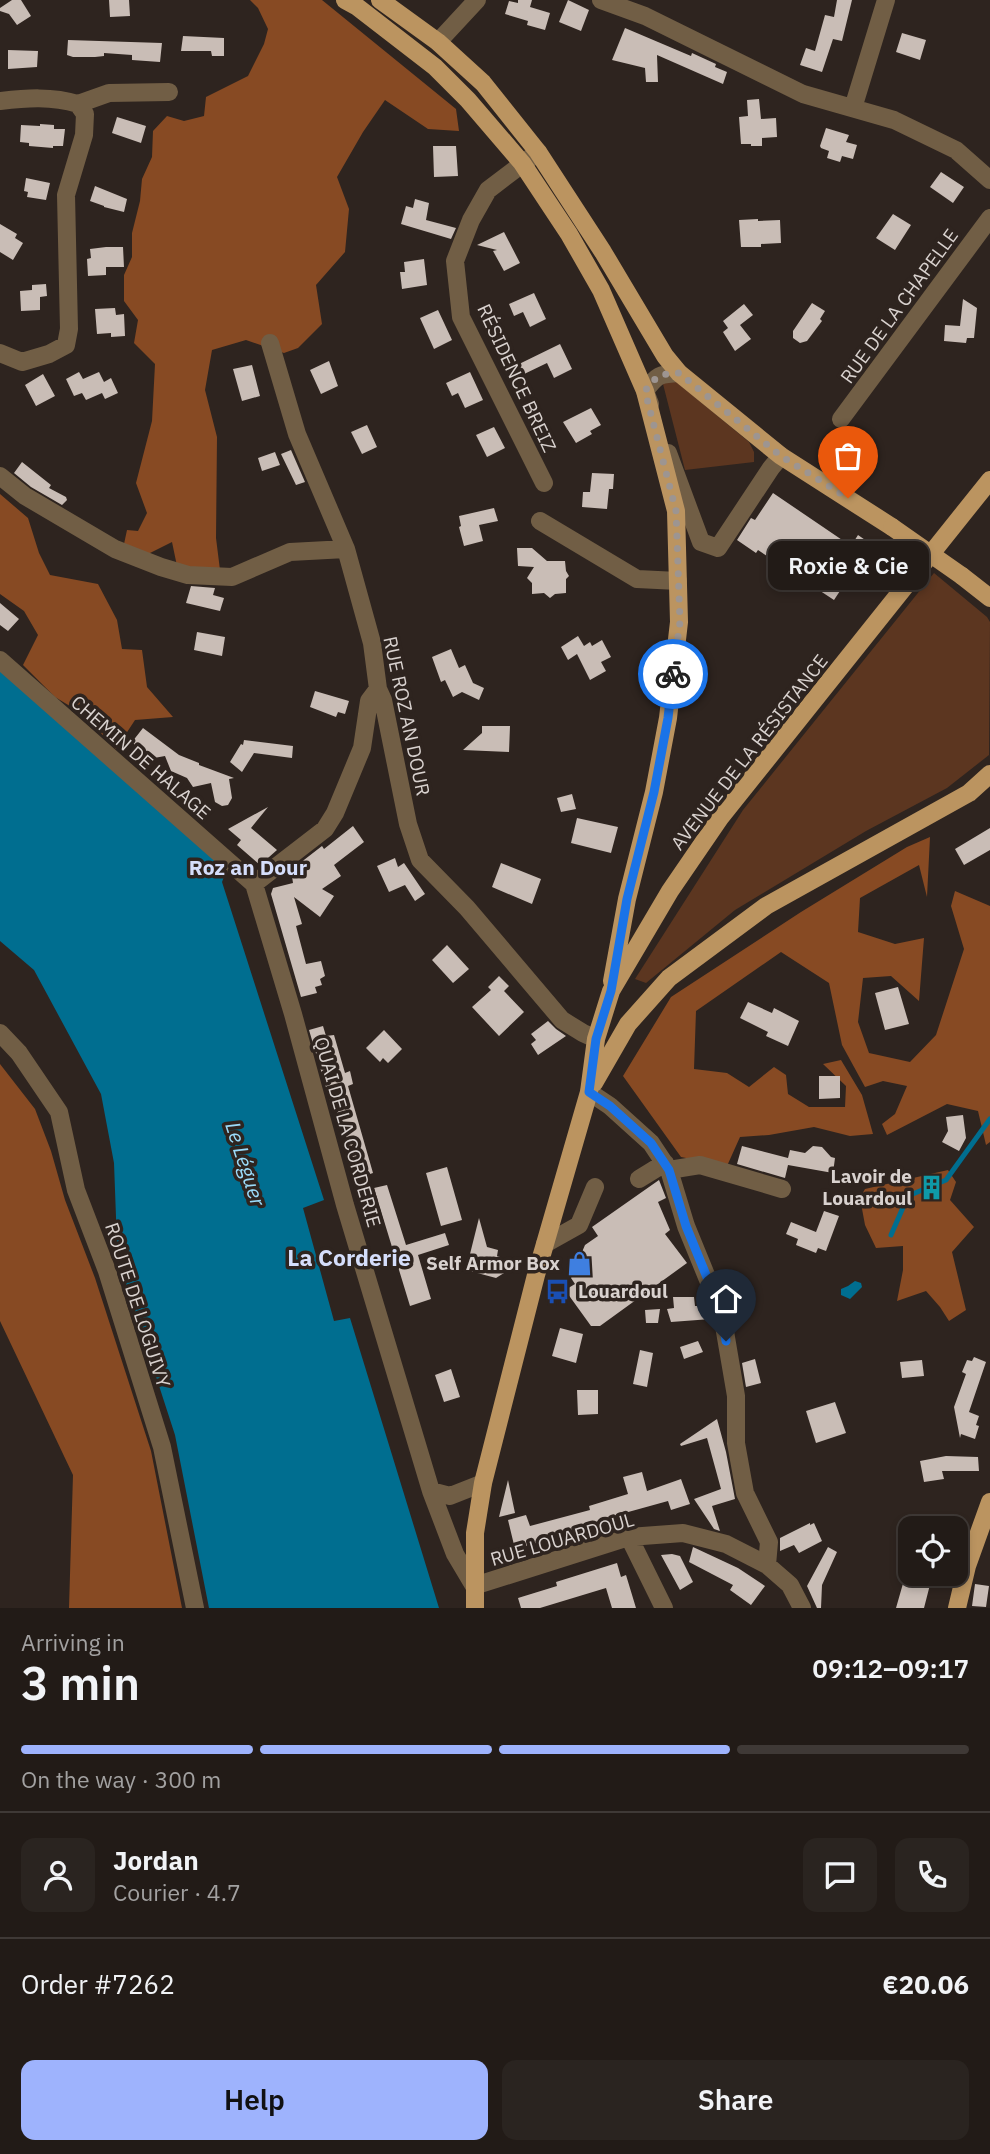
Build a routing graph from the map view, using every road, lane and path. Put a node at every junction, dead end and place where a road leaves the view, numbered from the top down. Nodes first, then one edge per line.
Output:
1 (345, 0) edge
2 (380, 0) edge
3 (477, 0) edge
4 (601, 0) edge
5 (886, 0) edge
6 (438, 41) junction
7 (169, 92) dead end
8 (0, 102) edge
9 (78, 104) junction
10 (853, 108) junction
11 (538, 152) junction
12 (522, 163) junction
13 (990, 180) edge
14 (990, 218) edge
15 (270, 342) dead end
16 (0, 353) edge
17 (679, 373) junction
18 (645, 391) junction
19 (841, 419) dead end
20 (781, 456) junction
21 (0, 477) edge
22 (990, 480) edge
23 (544, 483) dead end
24 (540, 521) dead end
25 (346, 549) junction
26 (678, 581) junction
27 (990, 598) edge
28 (0, 660) edge
29 (379, 689) junction
30 (990, 775) edge
31 (254, 884) junction
32 (611, 991) junction
33 (0, 1033) edge
34 (596, 1039) junction
35 (589, 1092) junction
36 (667, 1167) junction
37 (639, 1179) dead end
38 (594, 1187) dead end
39 (782, 1189) dead end
40 (545, 1244) junction
41 (483, 1483) junction
42 (431, 1491) junction
43 (990, 1503) edge
44 (629, 1537) junction
45 (766, 1565) junction
46 (474, 1586) junction
47 (195, 1608) edge
48 (475, 1608) edge
49 (664, 1608) edge
50 (802, 1608) edge
51 (957, 1608) edge

1 - 12 main road
2 - 6 main road
3 - 6 street
4 - 10 street
5 - 10 street
6 - 11 main road
7 - 9 street
8 - 9 street
9 - 16 street
10 - 13 street
11 - 12 street, RÉSIDENCE BREIZ
11 - 17 main road
12 - 18 main road
12 - 23 street, RÉSIDENCE BREIZ
14 - 19 street, RUE DE LA CHAPELLE
15 - 25 street, RUE ROZ AN DOUR
17 - 18 street
17 - 20 main road
18 - 20 street
18 - 26 main road
20 - 27 main road, bridge
21 - 25 street
22 - 32 main road, AVENUE DE LA RÉSISTANCE
24 - 26 street
25 - 29 street, RUE ROZ AN DOUR
26 - 32 main road
28 - 31 street, CHEMIN DE HALAGE
29 - 31 street
29 - 34 street, RUE ROZ AN DOUR
30 - 35 main road
31 - 42 street, QUAI DE LA CORDERIE
32 - 34 main road, AVENUE DE LA RÉSISTANCE
33 - 47 street, ROUTE DE LOGUIVY
34 - 35 main road, AVENUE DE LA RÉSISTANCE
35 - 36 street
35 - 40 main road, AVENUE DE LA RÉSISTANCE
36 - 37 street
36 - 39 street
36 - 45 street
38 - 40 street
40 - 41 main road, AVENUE DE LA RÉSISTANCE
41 - 42 street
41 - 46 main road, AVENUE DE LA RÉSISTANCE
42 - 46 street, QUAI DE LA CORDERIE
43 - 51 main road
44 - 45 street, RUE LOUARDOUL
44 - 46 street, RUE LOUARDOUL
44 - 49 street
45 - 50 street, RUE LOUARDOUL
46 - 48 main road, AVENUE DE LA RÉSISTANCE

